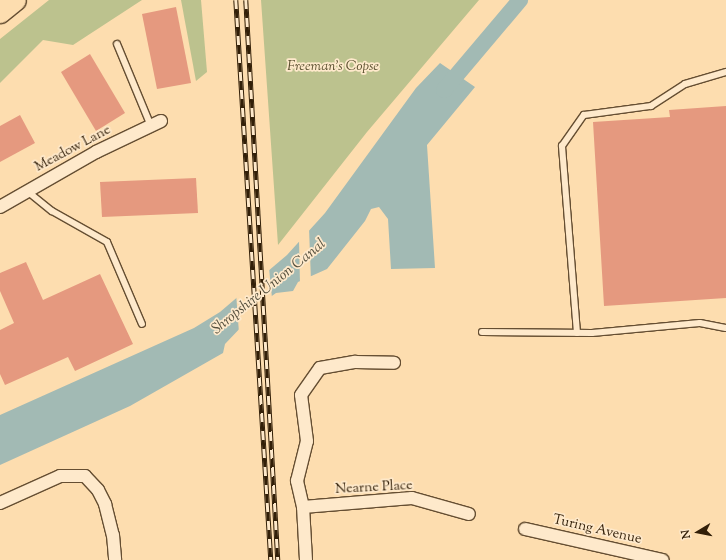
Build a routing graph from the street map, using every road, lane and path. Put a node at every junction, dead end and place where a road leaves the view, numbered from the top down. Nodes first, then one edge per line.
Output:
1 (15, 0) edge
2 (0, 12) edge
3 (117, 44) dead end
4 (726, 72) edge
5 (156, 124) joint
6 (27, 192) junction
7 (0, 207) edge
8 (142, 324) dead end
9 (726, 328) edge
10 (482, 332) dead end
11 (577, 333) junction
12 (394, 363) dead end
13 (0, 503) edge
14 (303, 507) junction
15 (469, 514) dead end
16 (525, 528) dead end
17 (115, 560) edge
18 (306, 560) edge
19 (663, 560) edge

1 - 2 highway
3 - 5 lane
4 - 11 lane
5 - 6 street, Meadow Lane
6 - 7 street, Meadow Lane
6 - 8 lane
9 - 11 lane
10 - 11 lane
12 - 14 street
13 - 17 street
14 - 15 street, Nearne Place
14 - 18 street
16 - 19 street, Turing Avenue

